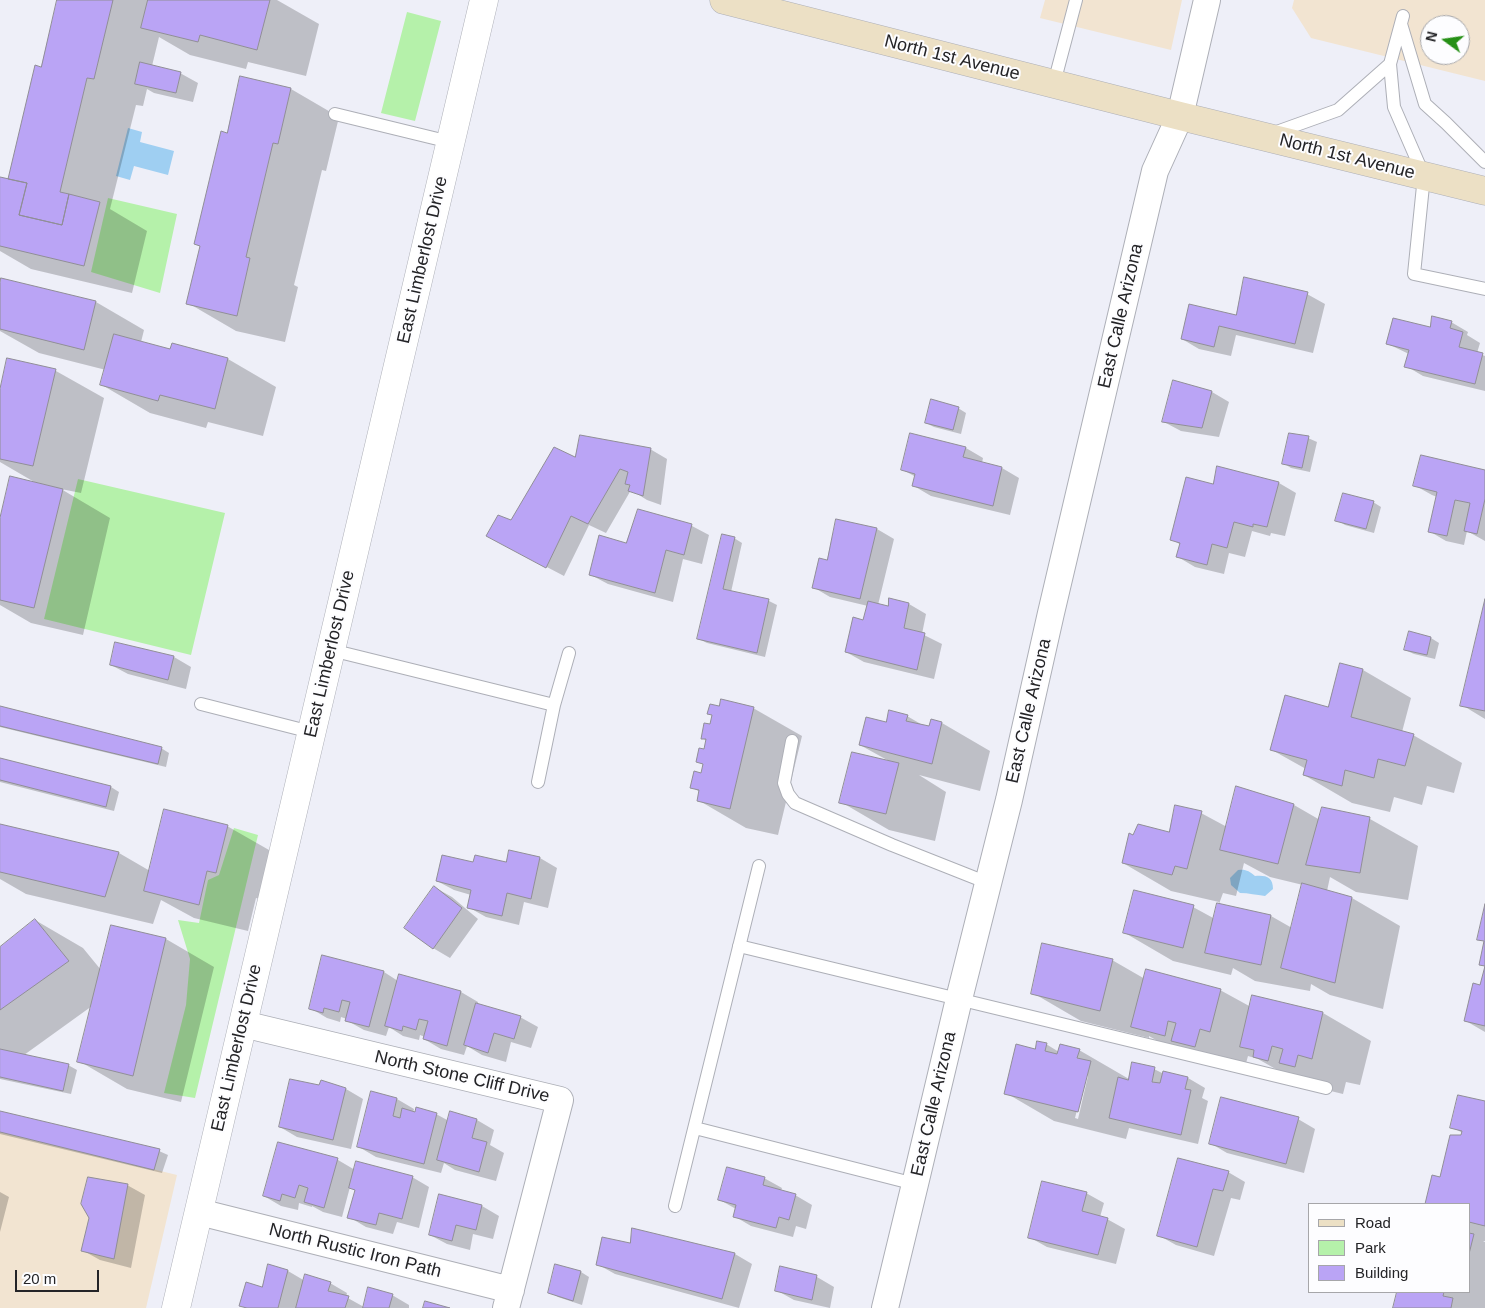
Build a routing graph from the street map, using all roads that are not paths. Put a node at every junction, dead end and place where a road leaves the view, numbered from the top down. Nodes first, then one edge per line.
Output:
1 (484, 0) edge
2 (1076, 0) edge
3 (1207, 0) edge
4 (729, 1) edge
5 (1390, 64) junction
6 (1054, 84) junction
7 (335, 114) dead end
8 (1180, 116) junction
9 (1263, 136) junction
10 (450, 142) junction
11 (1485, 162) edge
12 (1424, 176) junction
13 (1485, 191) edge
14 (1485, 289) edge
15 (331, 650) junction
16 (569, 654) dead end
17 (200, 704) dead end
18 (554, 705) junction
19 (312, 732) junction
20 (792, 741) dead end
21 (538, 782) dead end
22 (759, 866) dead end
23 (988, 883) junction
24 (739, 946) junction
25 (959, 999) junction
26 (243, 1024) junction
27 (1326, 1088) dead end
28 (695, 1128) junction
29 (916, 1184) junction
30 (675, 1206) dead end
31 (199, 1212) junction
32 (508, 1299) edge
33 (176, 1308) edge
34 (884, 1308) edge

1 - 10 street, East Limberlost Drive
2 - 6 lane
3 - 8 street
4 - 6 main road, North 1st Avenue
5 - 9 lane
5 - 11 lane
5 - 12 lane
6 - 8 main road, North 1st Avenue
7 - 10 lane
8 - 9 main road, North 1st Avenue
8 - 23 street, East Calle Arizona
9 - 12 main road, North 1st Avenue
10 - 15 street, East Limberlost Drive
12 - 13 main road, North 1st Avenue
12 - 14 lane
15 - 18 lane
15 - 19 street, East Limberlost Drive
16 - 18 lane
17 - 19 lane
18 - 21 lane
19 - 26 street, East Limberlost Drive
20 - 23 lane
22 - 24 lane
23 - 25 street, East Calle Arizona
24 - 25 lane
24 - 28 lane
25 - 27 lane
25 - 29 street, East Calle Arizona
26 - 31 street, East Limberlost Drive
26 - 32 street, North Stone Cliff Drive
28 - 29 lane
28 - 30 lane
29 - 34 street, East Calle Arizona
31 - 32 street, North Rustic Iron Path
31 - 33 street, East Limberlost Drive

